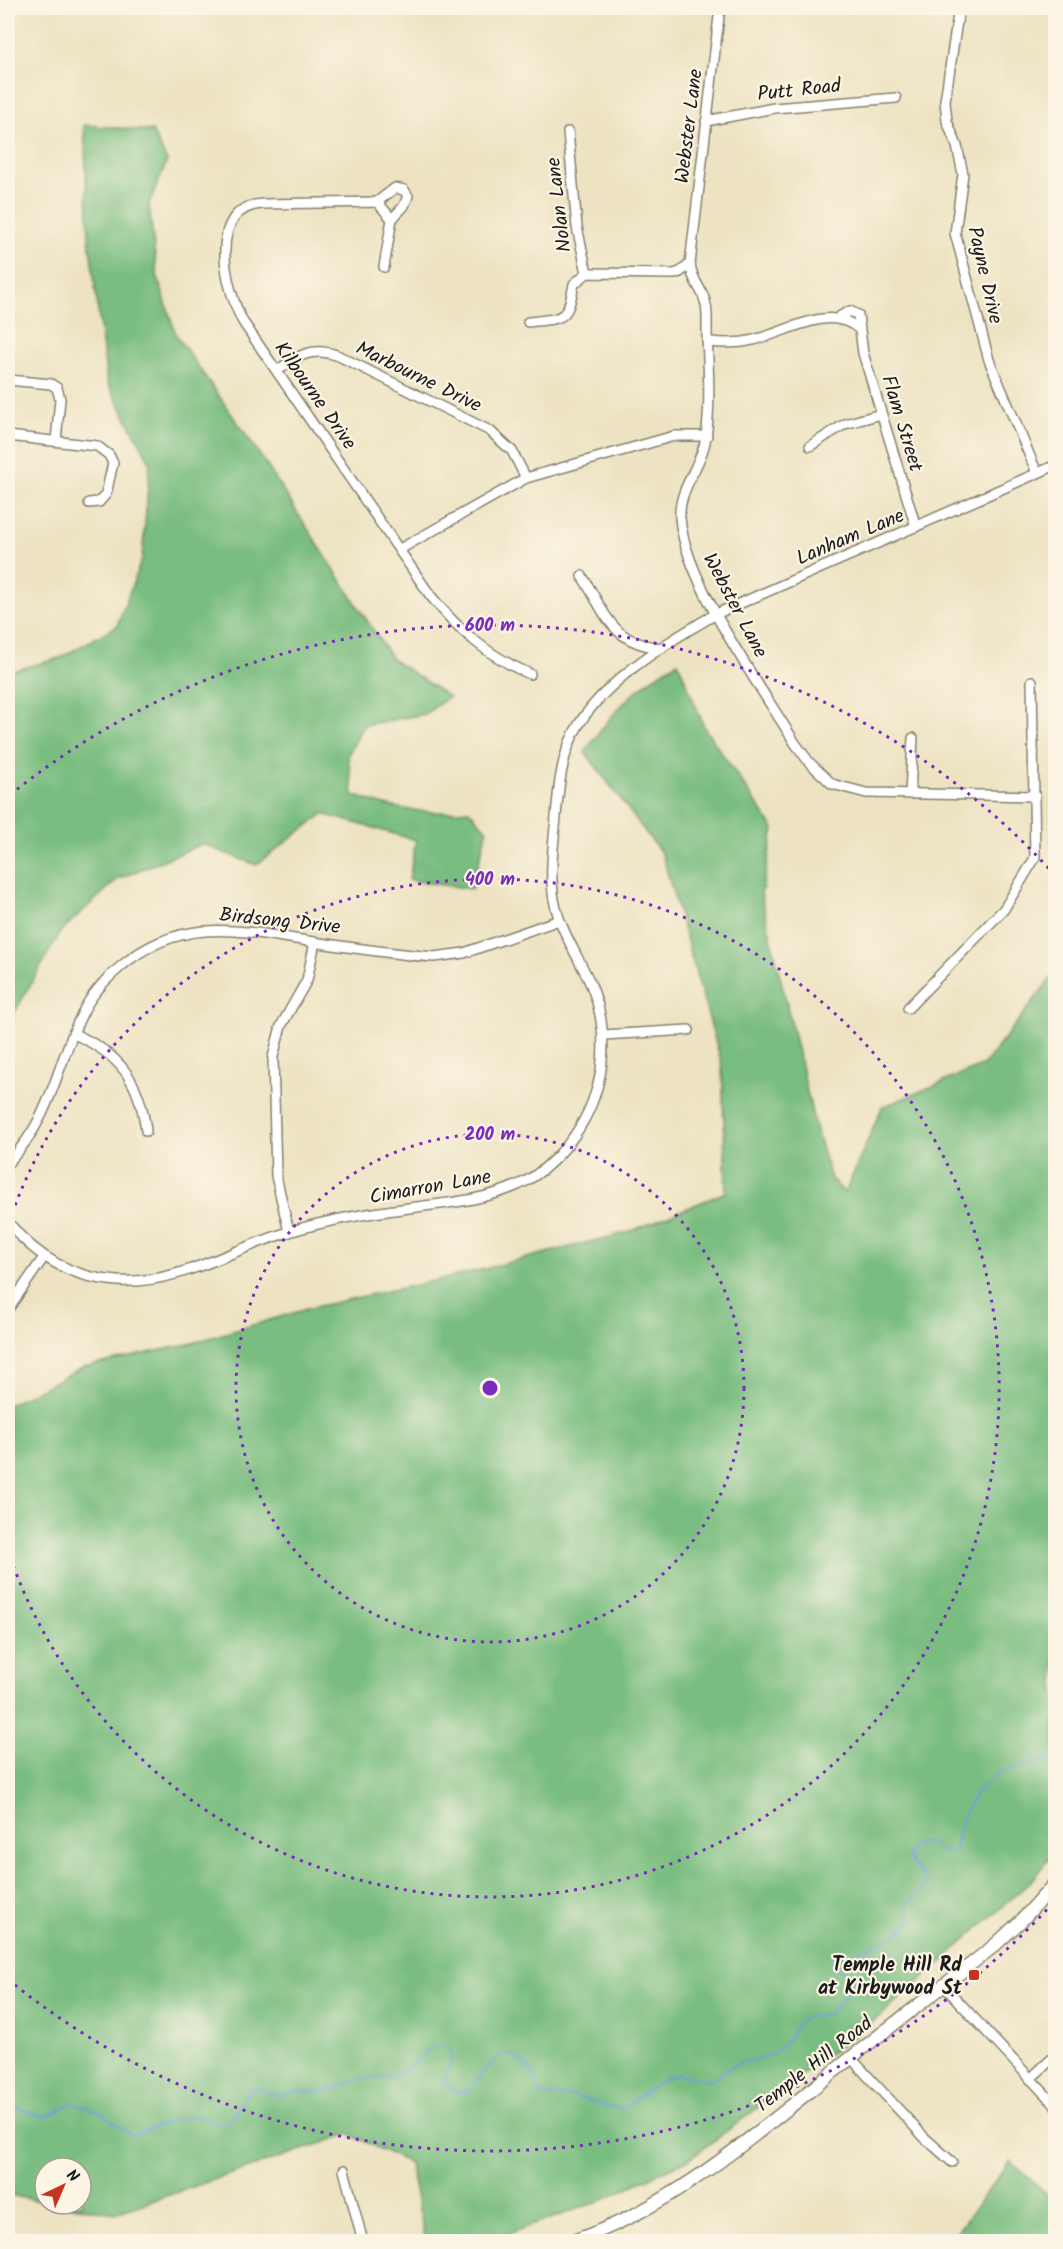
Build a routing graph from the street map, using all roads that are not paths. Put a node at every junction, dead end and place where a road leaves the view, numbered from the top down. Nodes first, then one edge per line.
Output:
1 (720, 8) edge
2 (959, 8) edge
3 (896, 98) dead end
4 (706, 121) junction
5 (568, 132) dead end
6 (377, 202) junction
7 (392, 219) junction
8 (690, 264) junction
9 (384, 267) dead end
10 (587, 273) junction
11 (528, 322) dead end
12 (707, 342) junction
13 (278, 371) junction
14 (8, 380) edge
15 (880, 414) junction
16 (8, 436) edge
17 (707, 436) junction
18 (56, 441) junction
19 (810, 447) dead end
20 (1056, 465) edge
21 (1037, 473) junction
22 (526, 478) junction
23 (89, 503) dead end
24 (916, 527) junction
25 (400, 549) junction
26 (582, 576) dead end
27 (716, 614) junction
28 (659, 650) junction
29 (530, 674) dead end
30 (1032, 681) dead end
31 (601, 698) joint
32 (913, 738) dead end
33 (910, 794) junction
34 (1035, 796) junction
35 (559, 920) junction
36 (315, 942) junction
37 (908, 1008) dead end
38 (689, 1030) dead end
39 (74, 1034) junction
40 (603, 1035) junction
41 (146, 1131) dead end
42 (8, 1163) edge
43 (8, 1222) edge
44 (289, 1232) junction
45 (44, 1257) junction
46 (8, 1309) edge
47 (1056, 1882) edge
48 (944, 1986) junction
49 (1056, 2055) edge
50 (851, 2058) junction
51 (1030, 2079) junction
52 (1056, 2106) edge
53 (952, 2162) dead end
54 (345, 2170) dead end
55 (363, 2241) edge
56 (570, 2241) edge

1 - 4 street, Webster Lane
2 - 21 street, Payne Drive
3 - 4 street, Putt Road
4 - 8 street, Webster Lane
5 - 10 street, Nolan Lane
6 - 7 street
6 - 7 street, Kilbourne Drive
6 - 13 street, Kilbourne Drive
7 - 9 street, Kilbourne Drive
8 - 10 street
8 - 12 street, Webster Lane
10 - 11 street
12 - 15 street, Flam Street
12 - 17 street, Webster Lane
13 - 22 street, Marbourne Drive
13 - 25 street, Kilbourne Drive
14 - 18 street
15 - 19 street
15 - 24 street, Flam Street
16 - 18 street
17 - 22 street
17 - 27 street, Webster Lane
18 - 23 street
20 - 21 street, Lanham Lane
21 - 24 street, Lanham Lane
22 - 25 street
24 - 27 street, Lanham Lane
25 - 29 street, Kilbourne Drive
26 - 28 street
27 - 28 street, Lanham Lane
27 - 33 street, Webster Lane
28 - 31 street, Lanham Lane
30 - 34 street
31 - 35 street, Cimarron Lane
32 - 33 street
33 - 34 street, Webster Lane
34 - 37 street
35 - 36 street, Birdsong Drive
35 - 40 street, Cimarron Lane
36 - 39 street, Birdsong Drive
36 - 44 street
38 - 40 street
39 - 41 street
39 - 42 street, Birdsong Drive
40 - 44 street, Cimarron Lane
43 - 45 street
44 - 45 street, Cimarron Lane
45 - 46 street
47 - 48 main road, Temple Hill Road
48 - 50 main road, Temple Hill Road
48 - 51 street
49 - 51 street
50 - 53 street
50 - 56 main road, Temple Hill Road
51 - 52 street
54 - 55 street

